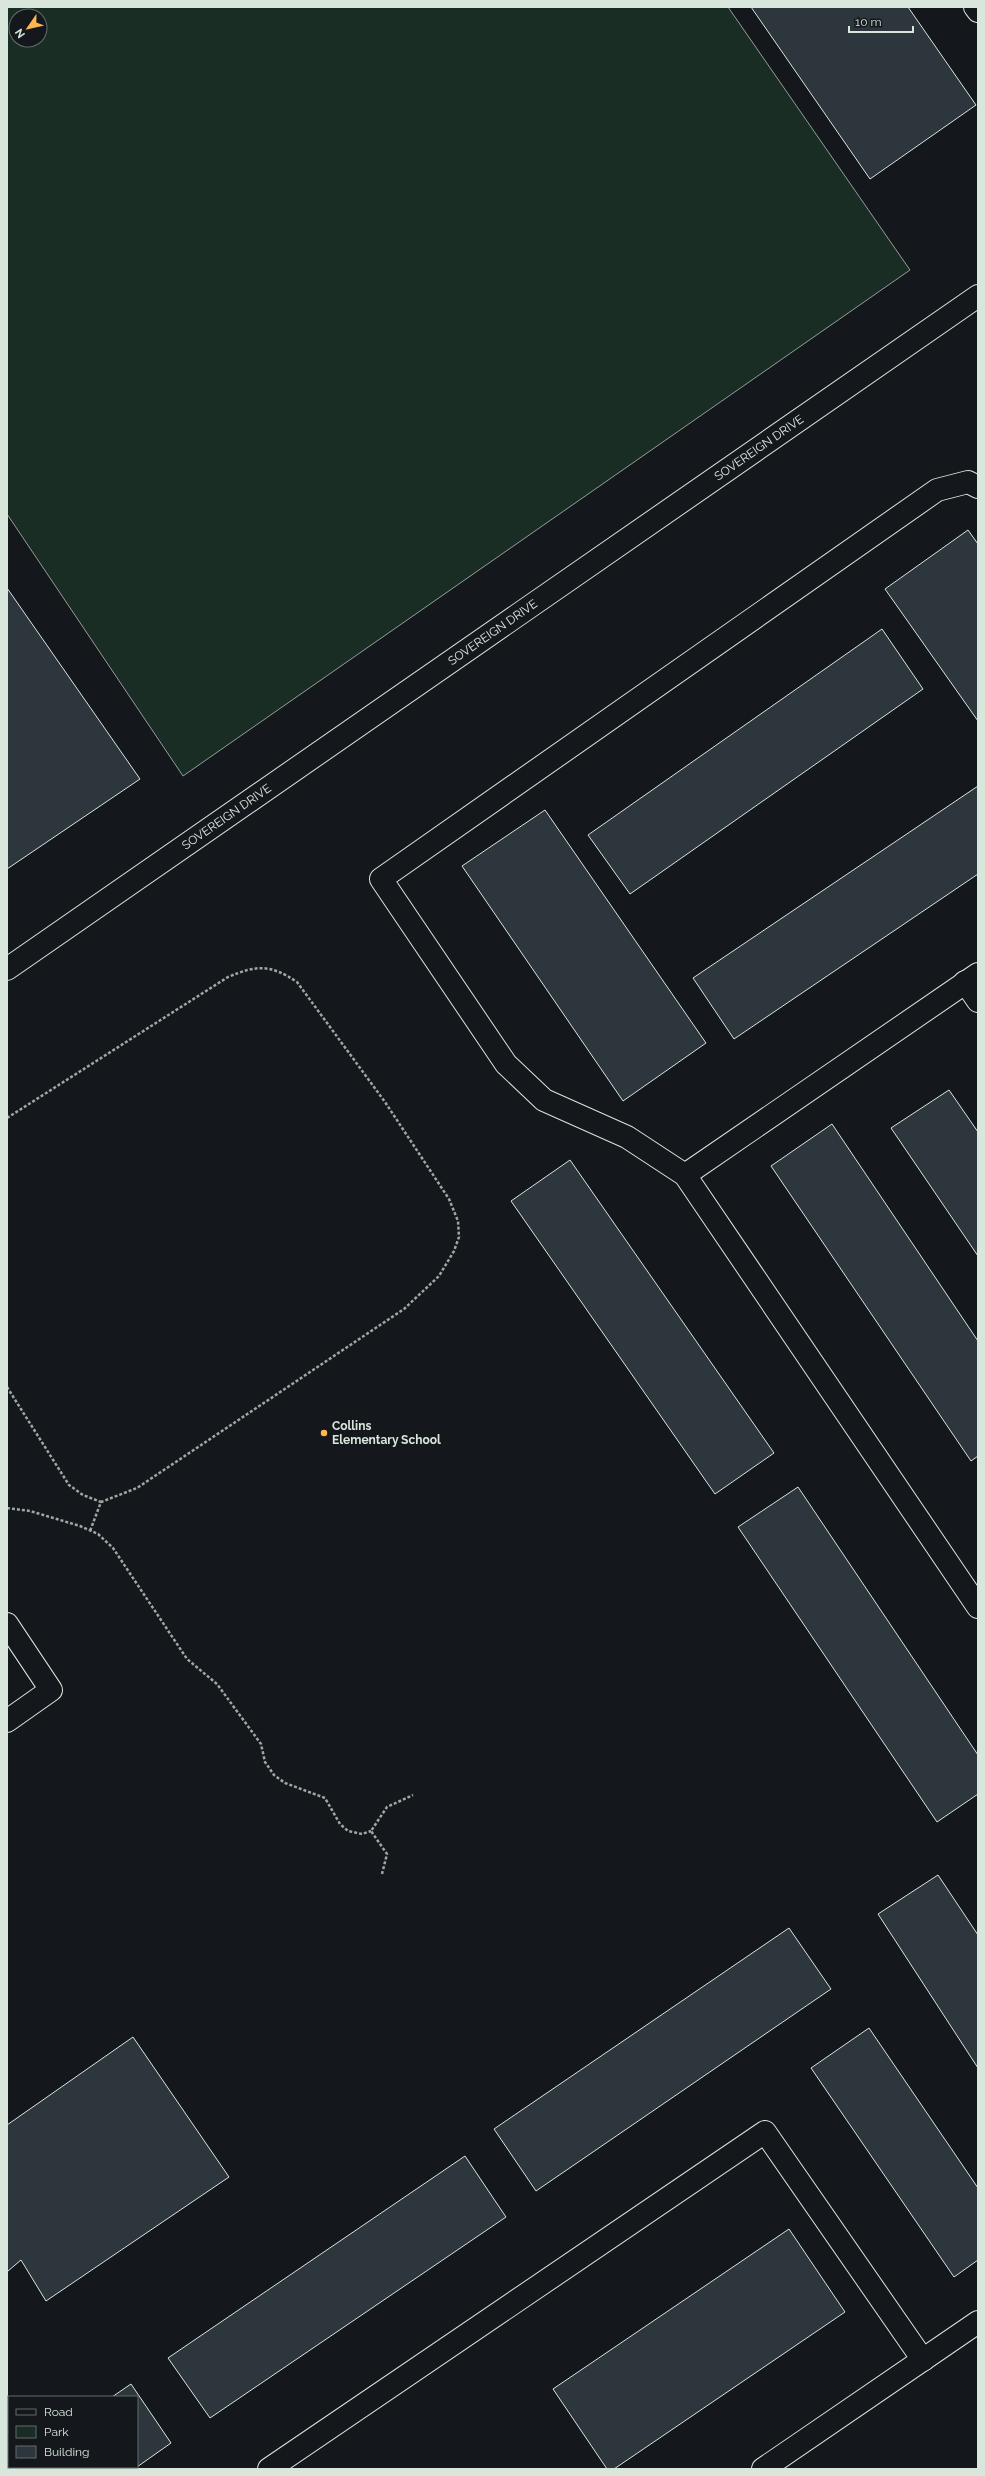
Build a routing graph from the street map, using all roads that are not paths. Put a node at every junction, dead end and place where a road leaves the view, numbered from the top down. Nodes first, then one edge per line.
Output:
1 (975, 7) edge
2 (978, 11) edge
3 (978, 296) edge
4 (978, 487) edge
5 (7, 969) edge
6 (972, 978) edge
7 (978, 1001) edge
8 (684, 1175) junction
9 (978, 1607) edge
10 (7, 1624) edge
11 (7, 1721) edge
12 (978, 2322) edge
13 (923, 2360) junction
14 (269, 2469) edge
15 (763, 2469) edge

1 - 2 street
3 - 5 street, SOVEREIGN DRIVE
4 - 8 street
6 - 7 street
6 - 8 street
8 - 9 street
10 - 11 street
12 - 13 street
13 - 14 street
13 - 15 street

